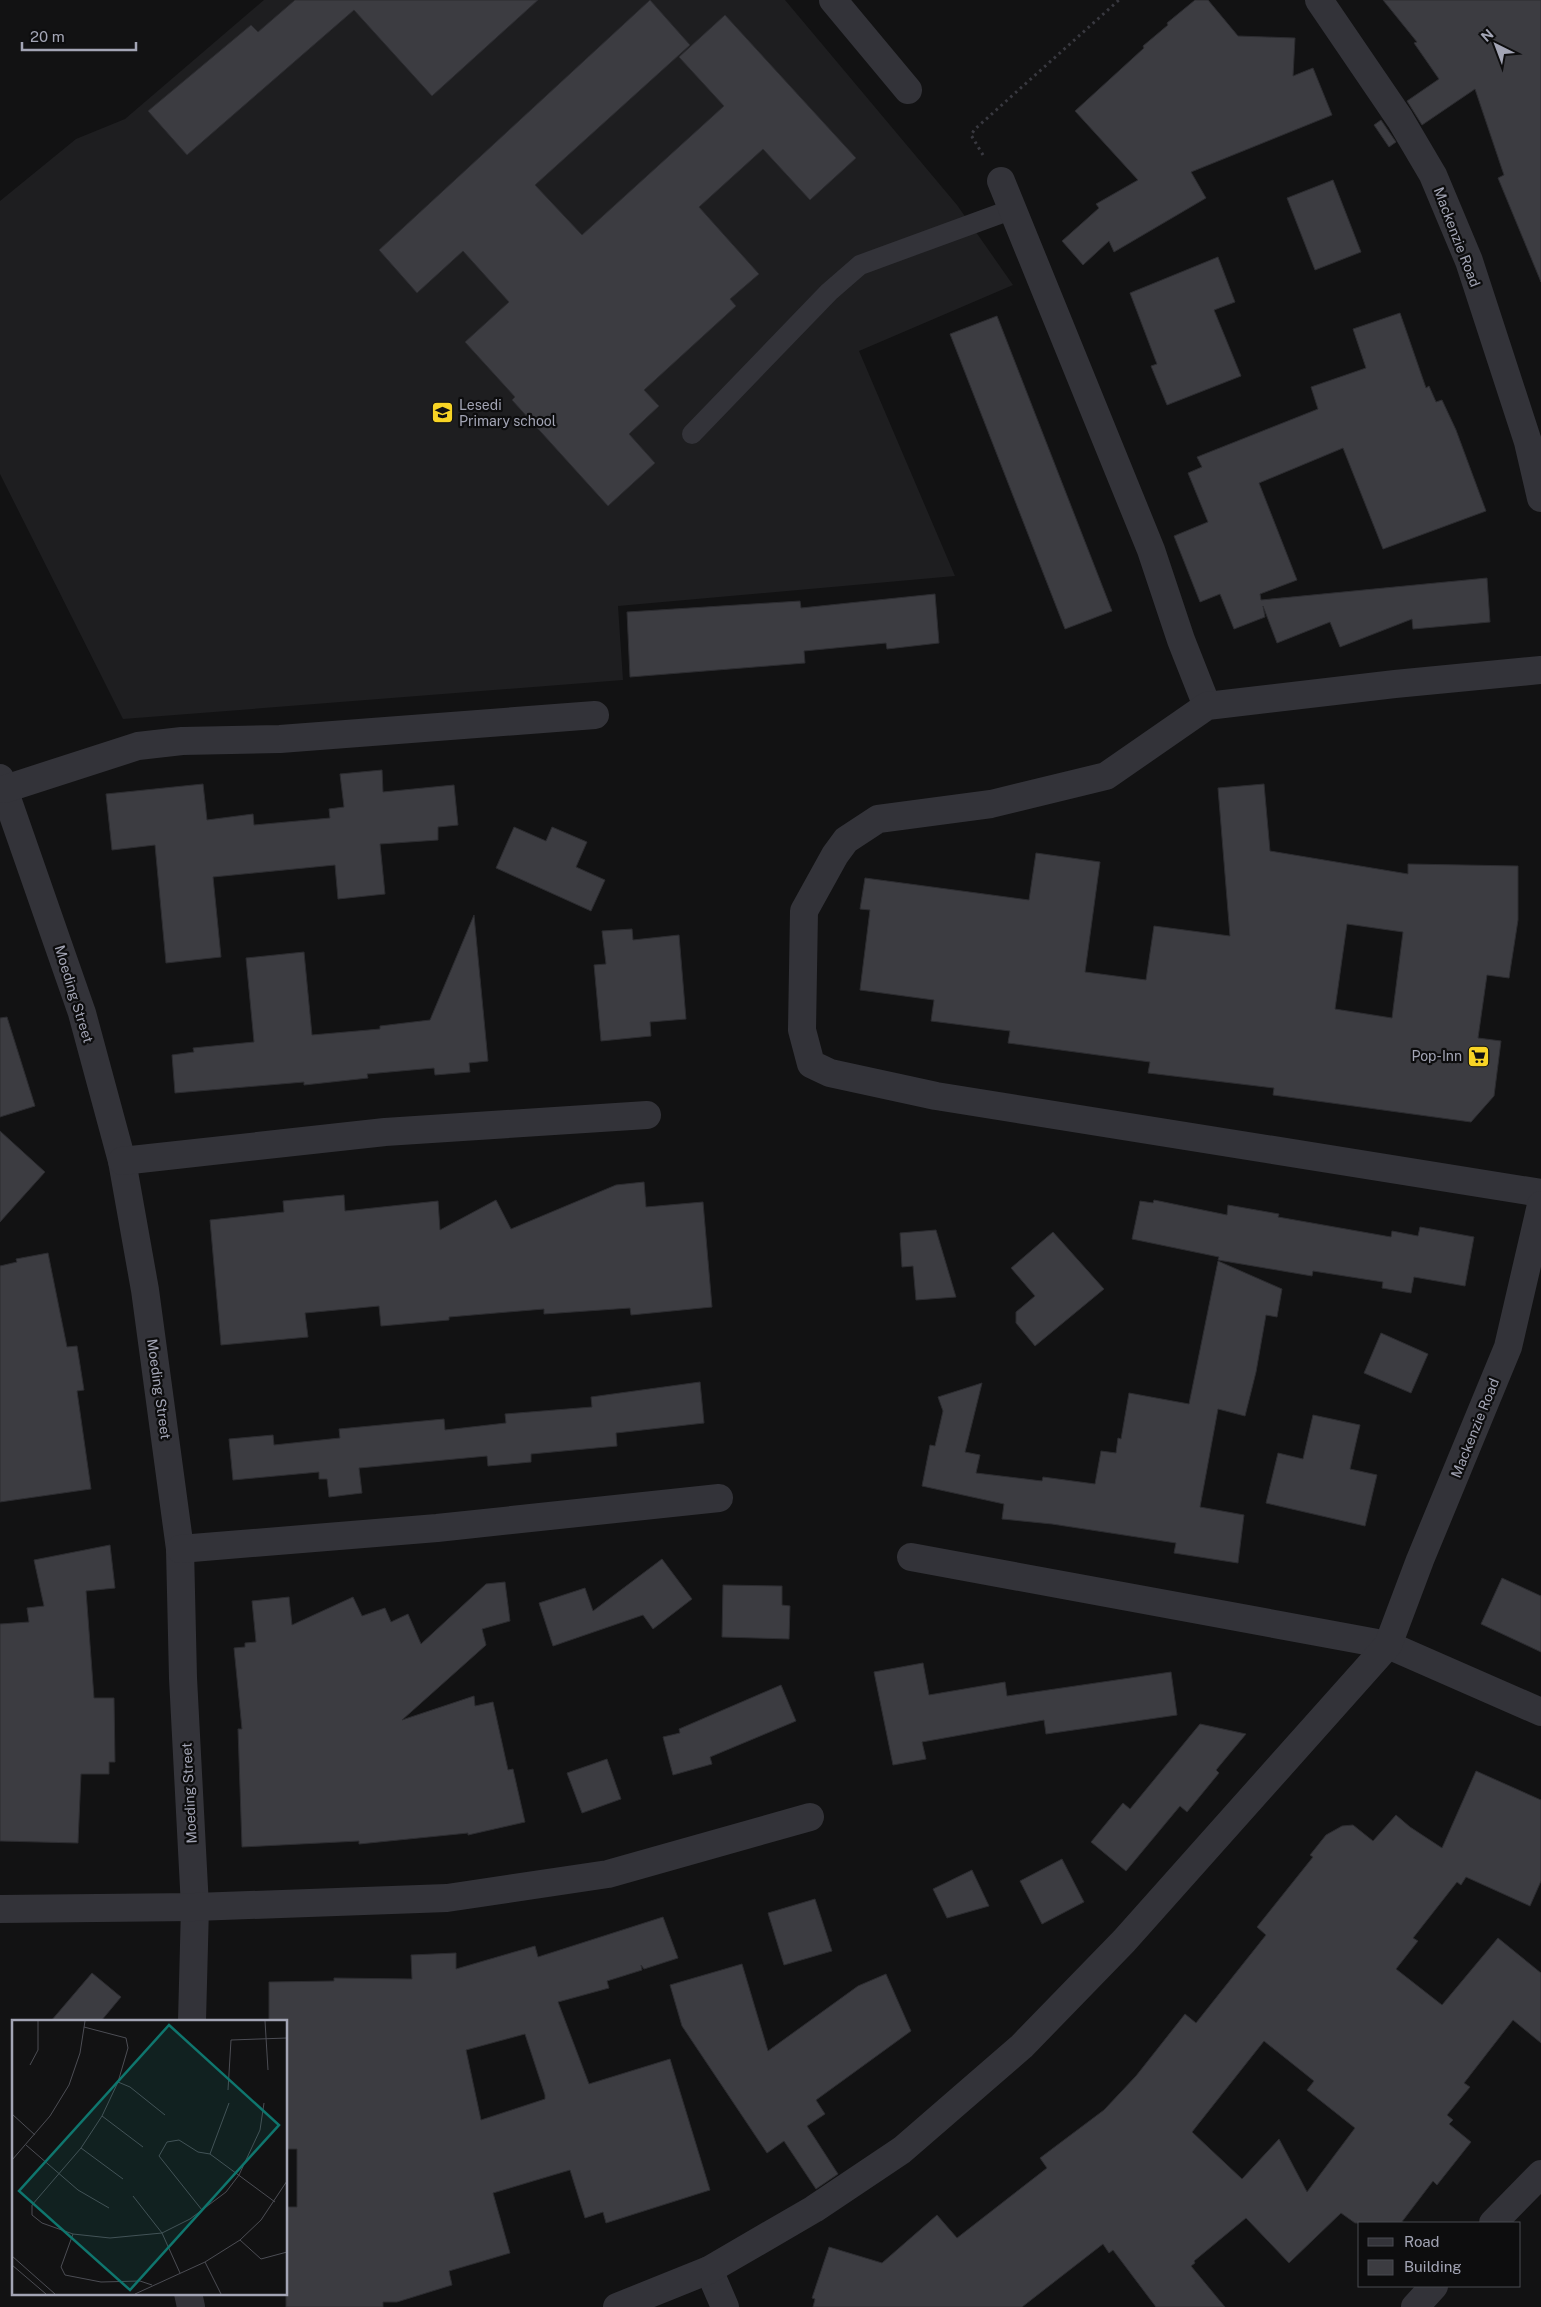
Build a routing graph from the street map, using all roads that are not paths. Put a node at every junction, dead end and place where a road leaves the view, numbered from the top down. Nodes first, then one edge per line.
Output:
1 (833, 0) edge
2 (1319, 0) edge
3 (908, 90) dead end
4 (1000, 181) road end
5 (1013, 209) junction
6 (692, 434) dead end
7 (1541, 498) edge
8 (1541, 670) edge
9 (1206, 706) junction
10 (595, 715) dead end
11 (2, 784) edge
12 (648, 1115) dead end
13 (122, 1161) junction
14 (1541, 1193) edge
15 (1541, 1204) edge
16 (719, 1498) dead end
17 (180, 1549) junction
18 (911, 1557) dead end
19 (1388, 1645) junction
20 (1541, 1712) edge
21 (810, 1817) dead end
22 (195, 1907) junction
23 (0, 1909) edge
24 (192, 2020) edge
25 (1541, 2174) edge
26 (1494, 2222) edge
27 (709, 2270) junction
28 (1433, 2287) edge
29 (188, 2294) edge
30 (190, 2307) edge
31 (617, 2307) edge
32 (725, 2307) edge
33 (1414, 2307) edge

1 - 3 street
2 - 7 street, Mackenzie Road
4 - 5 street
5 - 6 lane
5 - 9 street
8 - 9 street
9 - 14 street
10 - 11 street
11 - 13 street, Moeding Street
12 - 13 street
13 - 17 street, Moeding Street
15 - 19 street, Mackenzie Road
16 - 17 street
17 - 22 street, Moeding Street
18 - 19 street
19 - 20 street
19 - 27 street
21 - 22 street
22 - 23 street
22 - 24 street, Moeding Street
25 - 26 street
27 - 31 street
27 - 32 street
28 - 33 street
29 - 30 street

